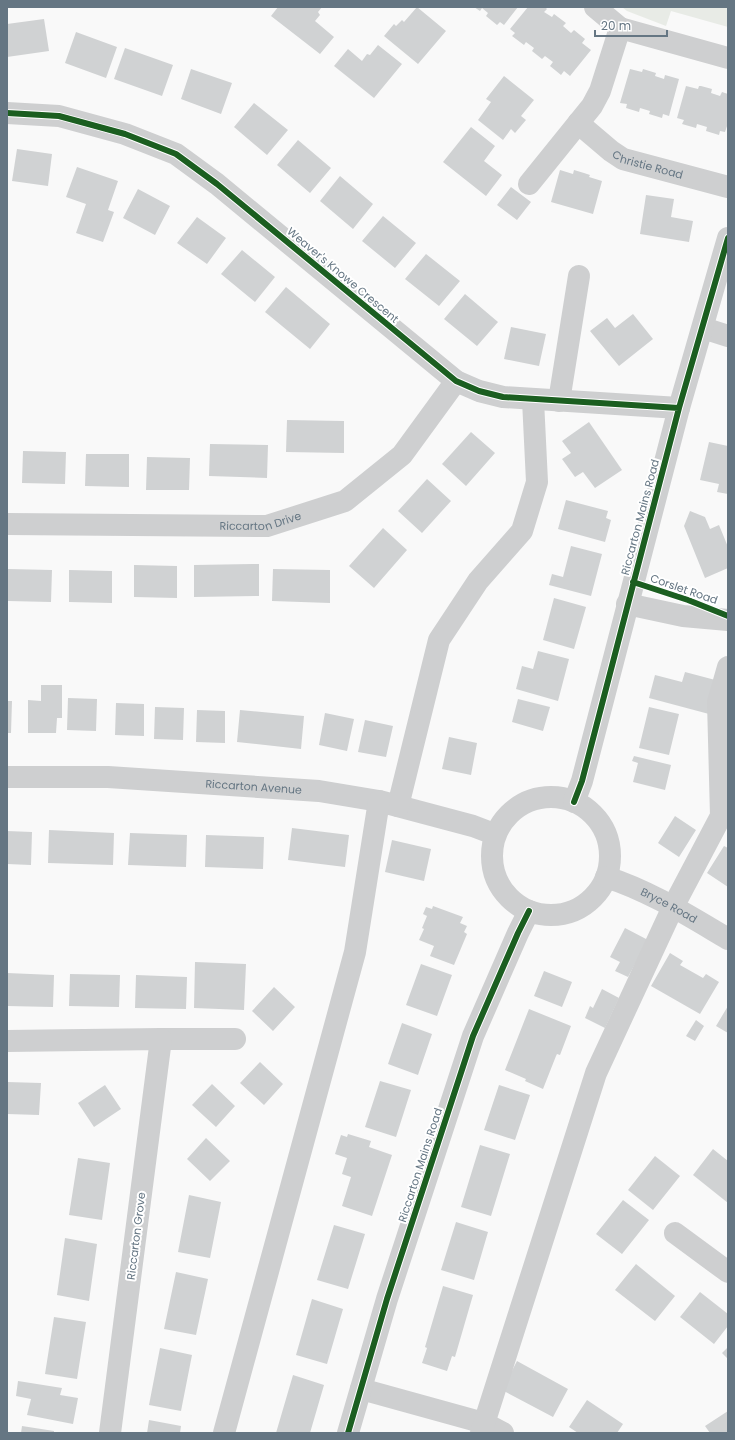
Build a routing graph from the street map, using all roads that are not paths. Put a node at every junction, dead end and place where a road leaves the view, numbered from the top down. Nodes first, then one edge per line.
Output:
1 (596, 7) edge
2 (620, 28) junction
3 (728, 58) edge
4 (7, 113) edge
5 (578, 123) junction
6 (529, 184) dead end
7 (728, 187) edge
8 (728, 238) edge
9 (579, 276) dead end
10 (703, 328) junction
11 (728, 336) edge
12 (456, 381) junction
13 (534, 400) junction
14 (559, 401) junction
15 (679, 408) junction
16 (7, 524) edge
17 (627, 604) junction
18 (728, 620) edge
19 (728, 667) edge
20 (7, 777) edge
21 (574, 802) junction
22 (389, 804) junction
23 (494, 834) junction
24 (606, 877) junction
25 (673, 907) junction
26 (529, 910) junction
27 (728, 939) edge
28 (162, 1039) junction
29 (235, 1039) dead end
30 (7, 1041) edge
31 (675, 1233) dead end
32 (728, 1272) edge
33 (361, 1389) junction
34 (489, 1430) edge
35 (110, 1433) edge
36 (224, 1433) edge
37 (348, 1433) edge

1 - 2 street
2 - 3 street
2 - 5 street
4 - 12 street, Weaver's Knowe Crescent
5 - 6 street
5 - 7 street, Christie Road
8 - 10 street, Riccarton Mains Road
9 - 14 street
10 - 11 street
10 - 15 street, Riccarton Mains Road
12 - 13 street, Weaver's Knowe Crescent
12 - 16 street, Riccarton Drive
13 - 14 street, Weaver's Knowe Crescent
13 - 22 street
14 - 15 street, Weaver's Knowe Crescent
15 - 17 street, Riccarton Mains Road
17 - 18 street, Corslet Road
17 - 21 street, Riccarton Mains Road
19 - 25 street
20 - 22 street, Riccarton Avenue
21 - 23 street
21 - 24 street
22 - 23 street, Riccarton Avenue
22 - 36 street
23 - 26 street
24 - 25 street, Bryce Road
24 - 26 street
25 - 27 street, Bryce Road
25 - 34 street
26 - 33 street, Riccarton Mains Road
28 - 29 street
28 - 30 street
28 - 35 street, Riccarton Grove
31 - 32 street
33 - 34 street
33 - 37 street, Riccarton Mains Road

